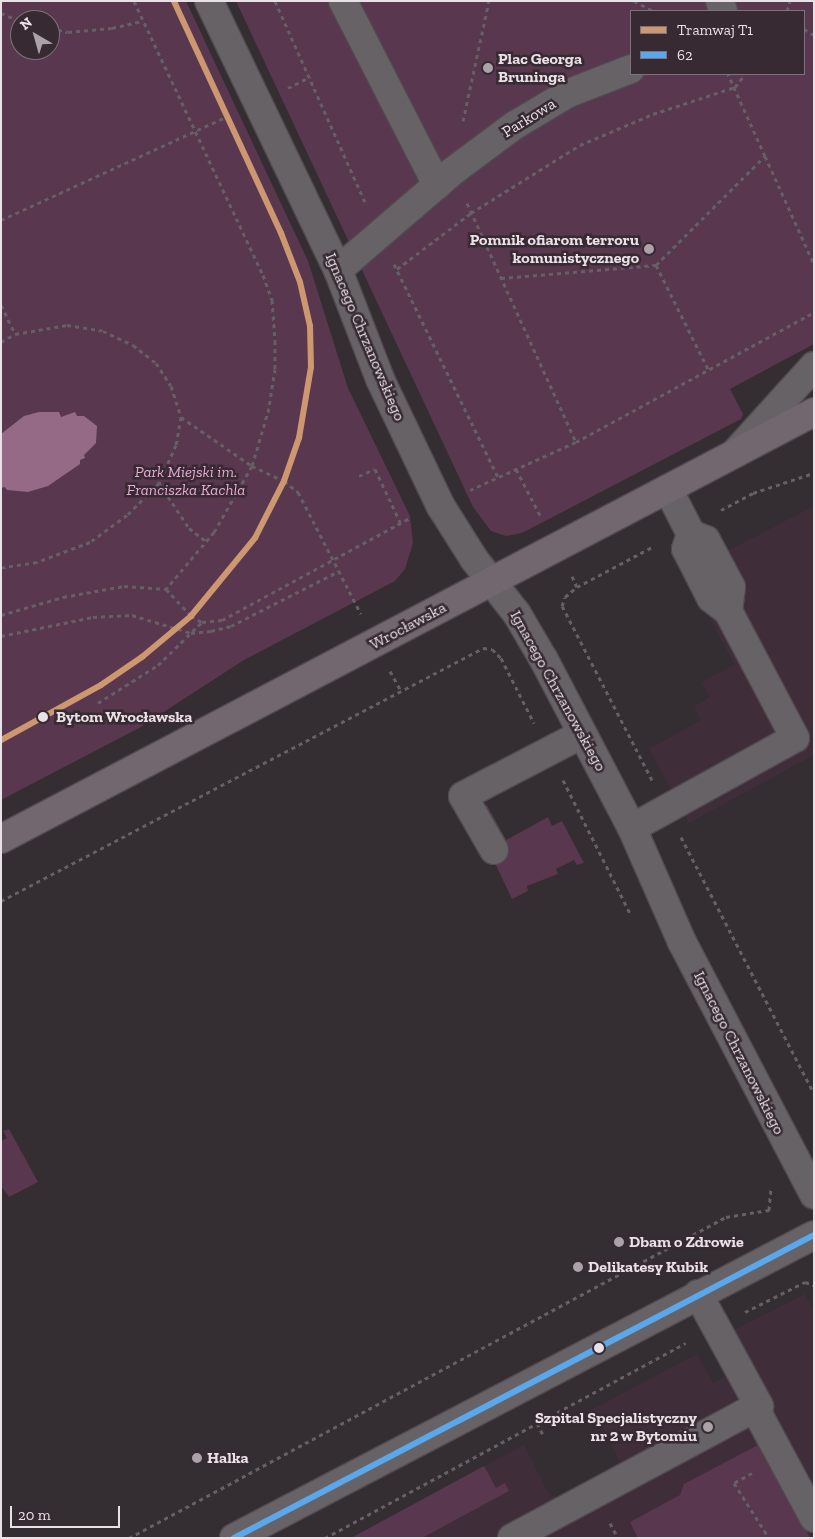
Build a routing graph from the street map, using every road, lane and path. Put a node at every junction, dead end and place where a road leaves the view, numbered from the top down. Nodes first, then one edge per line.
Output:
1 (134, 1) edge
2 (209, 1) edge
3 (343, 1) edge
4 (489, 1) edge
5 (634, 1) edge
6 (652, 10) edge
7 (143, 21) junction
8 (60, 29) edge
9 (630, 69) edge
10 (729, 75) edge
11 (744, 75) edge
12 (310, 77) dead end
13 (735, 87) junction
14 (256, 102) junction
15 (196, 130) junction
16 (765, 156) junction
17 (445, 178) junction
18 (471, 213) junction
19 (1, 220) edge
20 (814, 264) edge
21 (656, 265) junction
22 (397, 269) dead end
23 (338, 270) junction
24 (501, 278) junction
25 (1, 305) edge
26 (814, 312) edge
27 (15, 334) junction
28 (1, 342) edge
29 (814, 366) edge
30 (708, 369) junction
31 (814, 412) edge
32 (181, 417) junction
33 (576, 442) junction
34 (736, 452) junction
35 (252, 466) junction
36 (814, 473) edge
37 (359, 476) dead end
38 (498, 477) dead end
39 (160, 483) junction
40 (668, 490) junction
41 (689, 531) junction
42 (207, 542) junction
43 (335, 561) junction
44 (1, 568) edge
45 (340, 571) dead end
46 (493, 582) junction
47 (166, 589) junction
48 (1, 616) edge
49 (202, 622) junction
50 (191, 633) junction
51 (1, 636) edge
52 (98, 703) dead end
53 (582, 734) junction
54 (548, 751) junction
55 (667, 809) junction
56 (632, 828) junction
57 (1, 839) edge
58 (494, 850) dead end
59 (1, 901) edge
60 (633, 918) dead end
61 (814, 1094) edge
62 (768, 1182) dead end
63 (814, 1194) edge
64 (814, 1235) edge
65 (814, 1285) edge
66 (690, 1298) junction
67 (708, 1331) junction
68 (750, 1413) junction
69 (537, 1423) junction
70 (543, 1435) dead end
71 (781, 1456) junction
72 (814, 1518) edge
73 (129, 1538) edge
74 (234, 1538) edge
75 (325, 1538) edge
76 (512, 1538) edge
77 (769, 1538) edge

1 - 7 path
2 - 14 street, Ignacego Chrzanowskiego
3 - 17 street
4 - 17 path
5 - 6 path
7 - 8 path
7 - 15 path
9 - 17 street, Parkowa
10 - 13 path
11 - 13 path
12 - 14 path
13 - 16 path
13 - 18 path
14 - 15 path
14 - 23 street, Ignacego Chrzanowskiego
15 - 19 path
15 - 35 path
16 - 20 path
16 - 21 path
17 - 18 path
17 - 23 street, Parkowa
18 - 22 path
18 - 24 path
21 - 24 path
21 - 30 path
23 - 46 street, Ignacego Chrzanowskiego
24 - 33 path
25 - 27 path
26 - 30 path
27 - 28 path
27 - 32 path
29 - 34 street
30 - 33 path
31 - 34 main road, Wrocławska
32 - 35 path
32 - 39 path
33 - 38 path
34 - 40 main road, Wrocławska
35 - 42 path
35 - 43 path
36 - 41 path
37 - 43 path
39 - 42 path
39 - 44 path
40 - 41 street
40 - 46 main road, Wrocławska
41 - 55 path
41 - 55 street
42 - 47 path
43 - 49 path
45 - 50 path
46 - 53 street, Ignacego Chrzanowskiego
46 - 57 main road, Wrocławska
47 - 48 path
47 - 49 path
49 - 50 path
50 - 51 path
50 - 52 path
53 - 54 street
53 - 56 street, Ignacego Chrzanowskiego
54 - 58 street
54 - 59 path
54 - 60 path
55 - 56 street
55 - 61 path
56 - 63 street, Ignacego Chrzanowskiego
62 - 73 path
64 - 66 street
65 - 67 path
66 - 67 street
66 - 74 street
67 - 68 street
67 - 69 path
68 - 71 street
68 - 76 street
69 - 70 path
69 - 75 path
71 - 72 street
71 - 77 path

